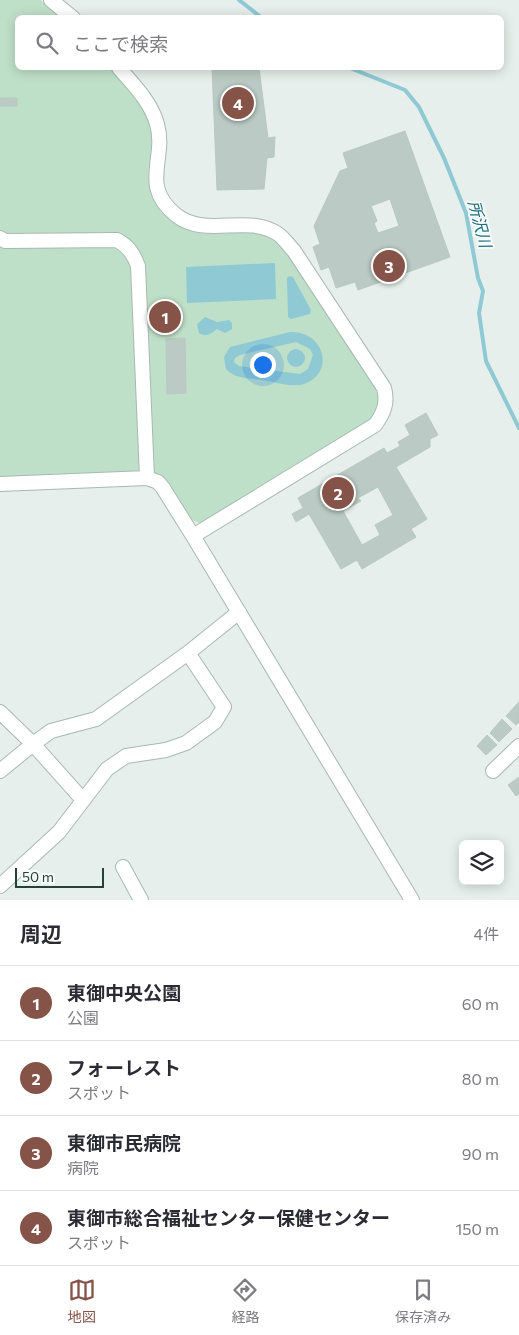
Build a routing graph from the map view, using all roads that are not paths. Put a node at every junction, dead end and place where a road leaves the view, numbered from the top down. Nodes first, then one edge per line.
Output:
1 (51, 0) edge
2 (69, 15) edge
3 (121, 70) edge
4 (0, 238) edge
5 (146, 478) junction
6 (0, 484) edge
7 (193, 536) junction
8 (239, 612) junction
9 (188, 652) junction
10 (0, 712) edge
11 (33, 744) junction
12 (519, 746) edge
13 (0, 771) edge
14 (492, 771) dead end
15 (83, 800) junction
16 (123, 867) dead end
17 (0, 886) edge
18 (141, 900) edge
19 (412, 900) edge

1 - 2 street
3 - 7 street
4 - 5 street
5 - 6 street
5 - 7 street
7 - 8 street
8 - 9 street
8 - 19 street
9 - 11 street
9 - 15 street
10 - 11 street
11 - 13 street
11 - 15 street
12 - 14 street
15 - 17 street
16 - 18 street

